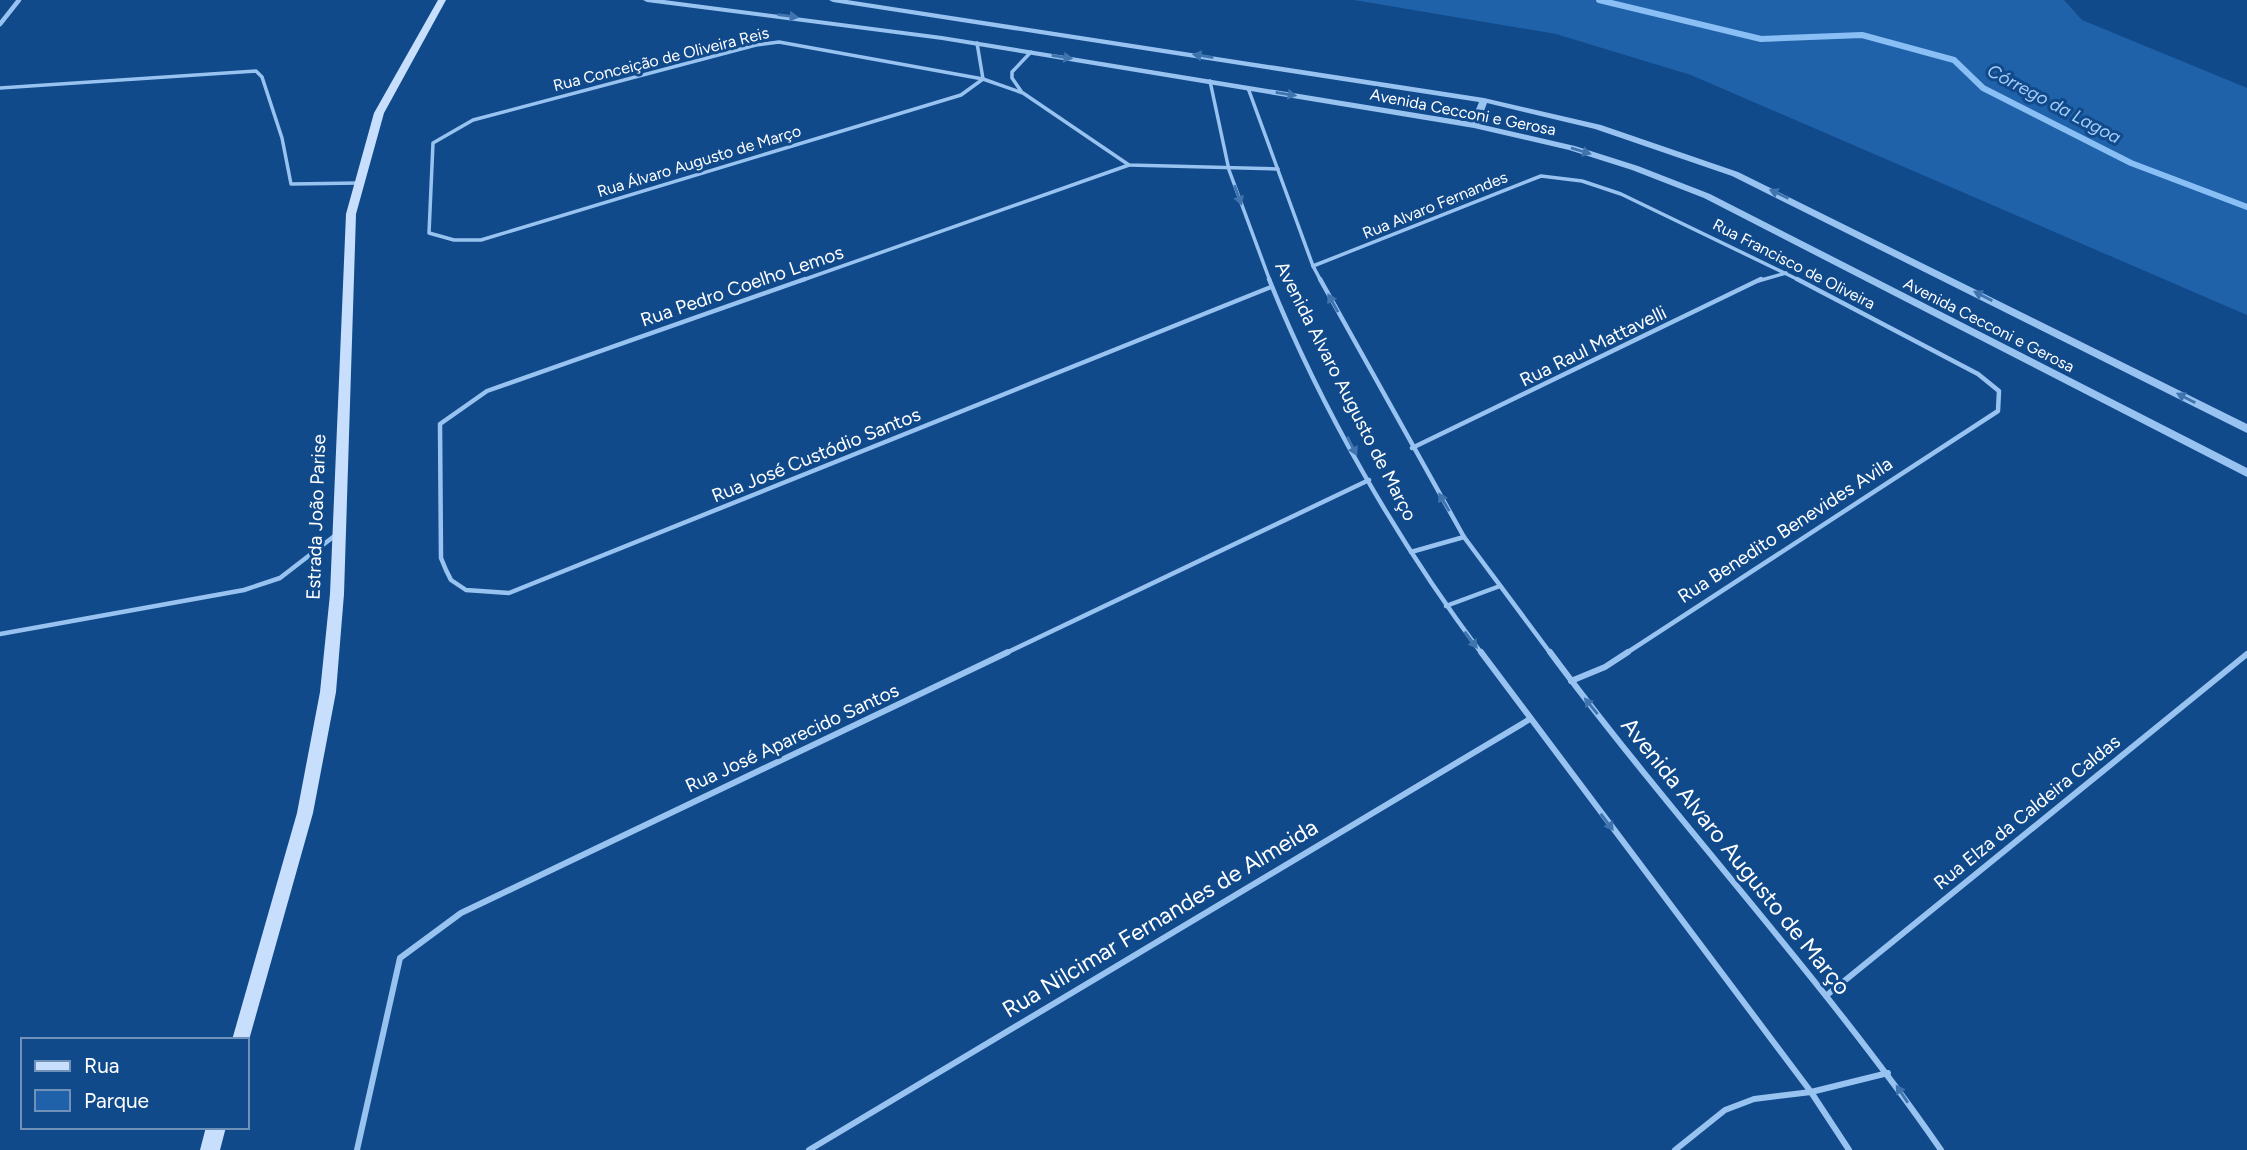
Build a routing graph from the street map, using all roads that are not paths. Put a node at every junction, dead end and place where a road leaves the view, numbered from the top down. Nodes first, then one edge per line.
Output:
1 (19, 0) edge
2 (647, 0) edge
3 (833, 0) edge
4 (445, 2) edge
5 (0, 24) edge
6 (1052, 32) junction
7 (977, 43) junction
8 (1031, 52) junction
9 (984, 79) junction
10 (1210, 81) junction
11 (0, 88) edge
12 (1248, 88) junction
13 (1023, 93) junction
14 (1484, 100) junction
15 (1474, 125) junction
16 (1129, 166) junction
17 (1228, 168) junction
18 (1278, 169) junction
19 (1569, 176) joint
20 (359, 183) junction
21 (431, 184) joint
22 (1313, 266) junction
23 (1787, 272) junction
24 (1271, 287) junction
25 (2000, 391) joint
26 (2247, 429) edge
27 (1412, 448) junction
28 (2247, 473) edge
29 (1369, 480) junction
30 (442, 496) joint
31 (337, 534) junction
32 (1464, 537) junction
33 (1412, 552) junction
34 (1500, 586) junction
35 (1446, 606) junction
36 (0, 634) edge
37 (2247, 654) edge
38 (1571, 681) junction
39 (1530, 719) junction
40 (1827, 995) junction
41 (242, 1038) edge
42 (1888, 1073) junction
43 (1811, 1092) junction
44 (215, 1129) edge
45 (210, 1150) edge
46 (357, 1150) edge
47 (809, 1150) edge
48 (1675, 1150) edge
49 (1849, 1150) edge
50 (1941, 1150) edge

1 - 5 street
2 -> 7 street, Avenida Cecconi e Gerosa
3 - 6 street, Avenida Cecconi e Gerosa
4 - 20 main road, Estrada João Parise
6 - 8 street
14 -> 6 street, Avenida Cecconi e Gerosa
7 - 8 street, Avenida Cecconi e Gerosa
7 - 9 lane
8 -> 10 street, Avenida Cecconi e Gerosa
8 - 13 lane
9 - 13 lane, Rua Conceição de Oliveira Reis
9 - 21 lane, Rua Conceição de Oliveira Reis
9 - 21 lane, Rua Álvaro Augusto de Março
10 - 12 street, Avenida Cecconi e Gerosa
10 - 17 lane, Avenida Alvaro Augusto de Março
11 - 20 lane
12 -> 15 street, Avenida Cecconi e Gerosa
12 - 18 lane, Avenida Alvaro Augusto de Março
13 - 16 lane, Rua Conceição de Oliveira Reis
14 - 15 street
26 -> 14 street, Avenida Cecconi e Gerosa
15 -> 28 street, Avenida Cecconi e Gerosa
16 - 17 lane
16 - 30 lane, Rua Pedro Coelho Lemos
17 - 18 lane
17 -> 24 lane, Avenida Alvaro Augusto de Março
18 - 22 lane, Avenida Alvaro Augusto de Março
19 - 22 lane, Rua Alvaro Fernandes
19 - 23 lane, Rua Francisco de Oliveira
20 - 31 main road, Estrada João Parise
27 -> 22 lane, Avenida Alvaro Augusto de Março
23 - 25 lane, Rua Francisco de Oliveira
23 - 27 lane, Rua Raul Mattavelli
24 -> 29 lane, Avenida Alvaro Augusto de Março
24 - 30 lane, Rua José Custódio Santos
25 - 38 lane, Rua Benedito Benevides Avila
32 -> 27 lane, Avenida Alvaro Augusto de Março
29 - 33 lane, Avenida Alvaro Augusto de Março
29 - 46 lane, Rua José Aparecido Santos
31 - 36 lane
31 - 41 main road, Estrada João Parise
32 - 33 lane, Avenida Alvaro Augusto de Março
32 - 34 lane, Avenida Alvaro Augusto de Março
33 - 35 lane, Avenida Alvaro Augusto de Março
34 - 35 lane
34 - 38 lane, Avenida Alvaro Augusto de Março
35 -> 39 lane, Avenida Alvaro Augusto de Março
37 - 40 lane, Rua Elza da Caldeira Caldas
40 -> 38 lane, Avenida Alvaro Augusto de Março
39 -> 43 lane, Avenida Alvaro Augusto de Março
39 - 47 lane, Rua Nilcimar Fernandes de Almeida
40 - 42 lane, Avenida Alvaro Augusto de Março
42 - 43 lane
50 -> 42 lane, Avenida Alvaro Augusto de Março
43 - 48 lane
43 - 49 lane, Avenida Alvaro Augusto de Março
44 - 45 main road

